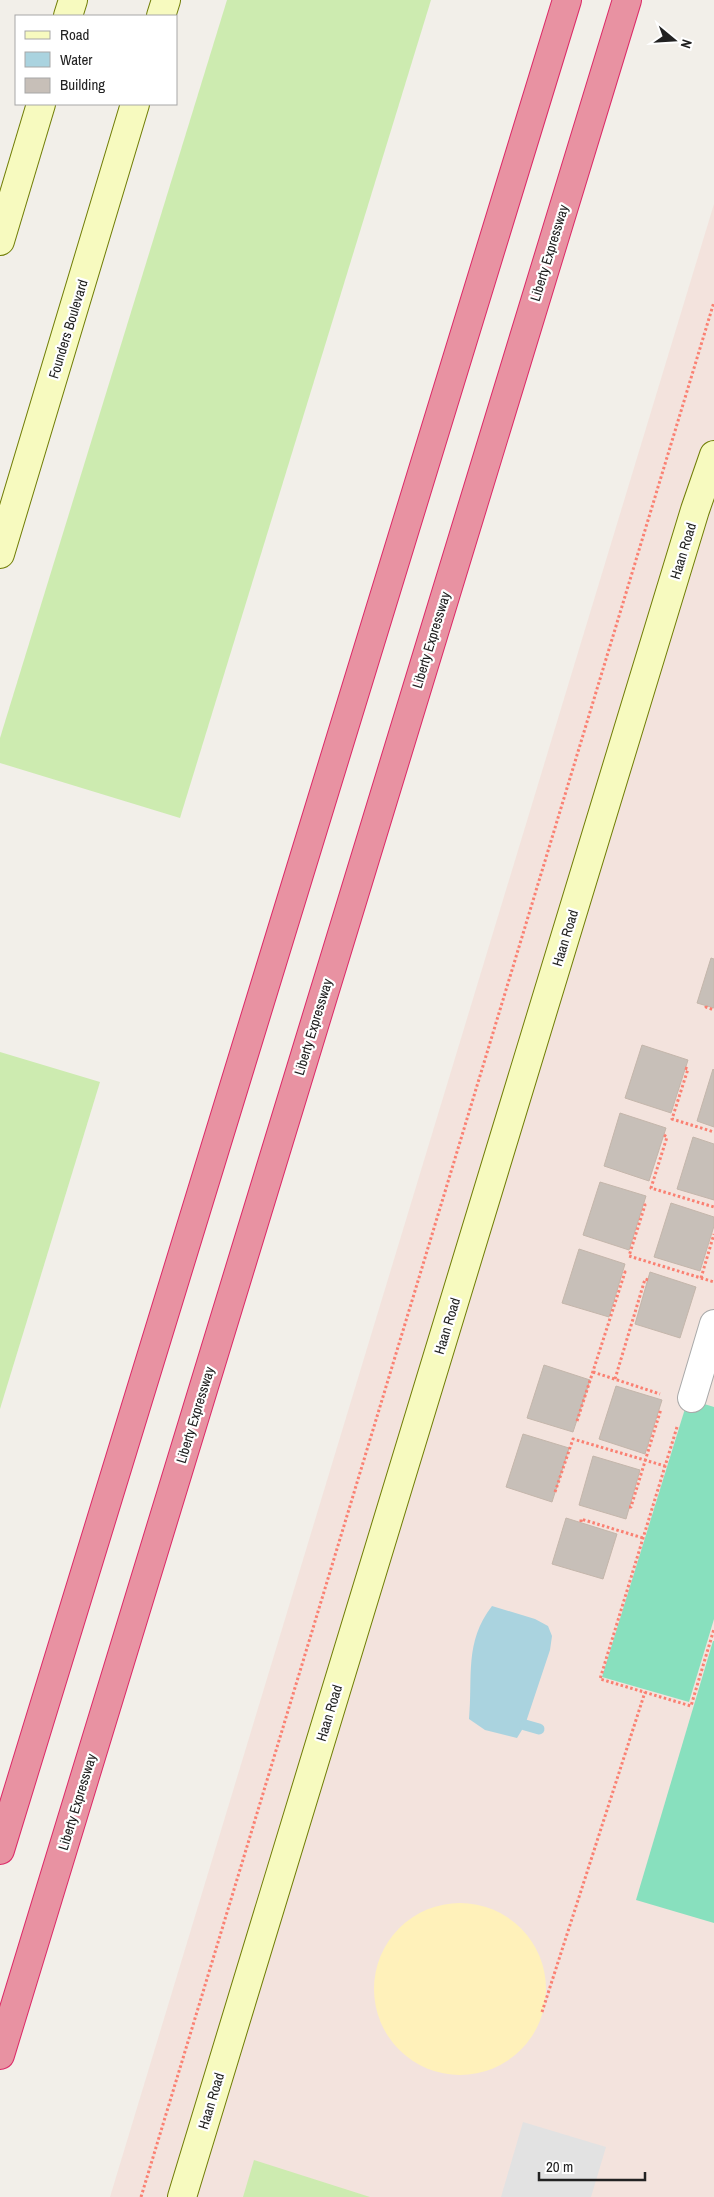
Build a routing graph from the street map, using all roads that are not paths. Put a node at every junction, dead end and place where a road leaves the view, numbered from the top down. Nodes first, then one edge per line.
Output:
1 (73, 0) edge
2 (166, 0) edge
3 (567, 0) edge
4 (627, 0) edge
5 (68, 15) edge
6 (161, 15) edge
7 (41, 105) edge
8 (135, 105) edge
9 (0, 241) edge
10 (714, 455) edge
11 (0, 554) edge
12 (714, 1324) edge
13 (688, 1400) road end
14 (0, 1850) edge
15 (0, 2055) edge
16 (182, 2197) edge

1 - 5 street
2 - 6 street
3 - 14 highway
4 - 15 highway, Liberty Expressway
7 - 9 street
8 - 11 street, Founders Boulevard
10 - 16 street, Haan Road
12 - 13 street

